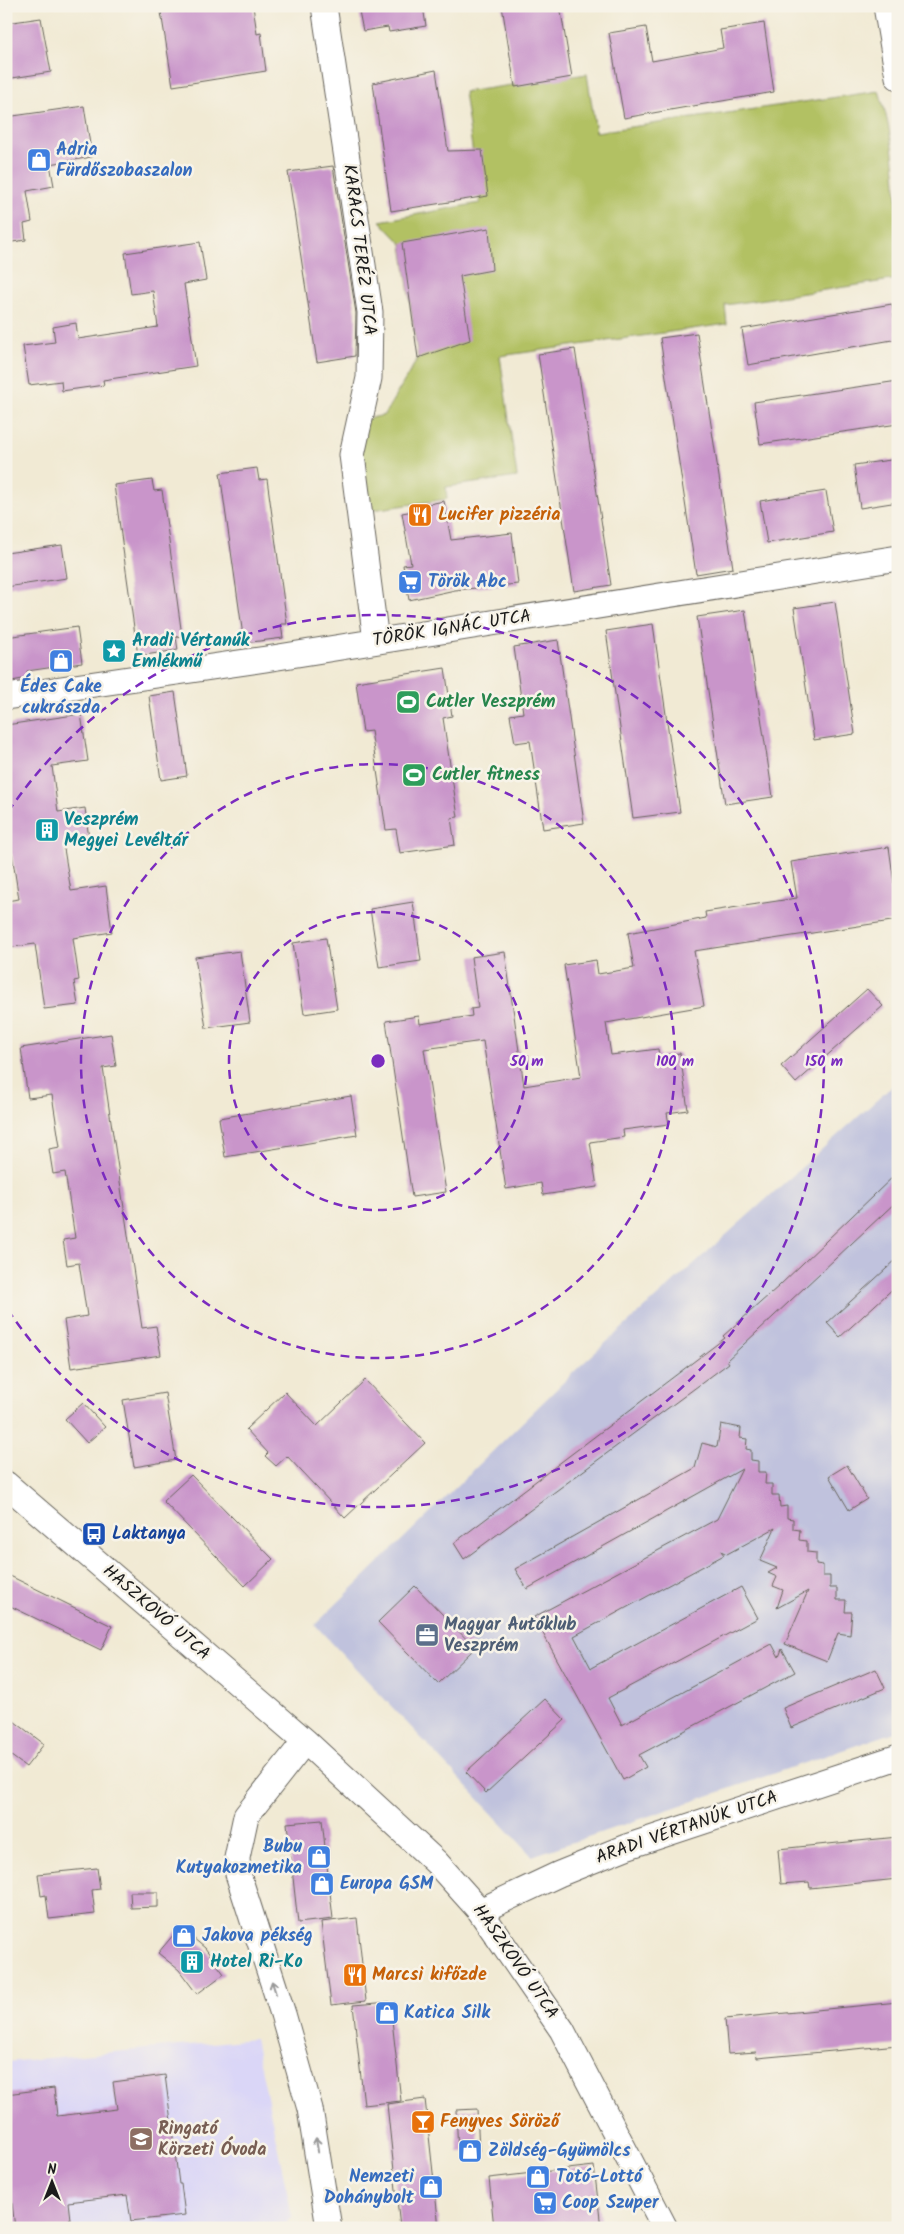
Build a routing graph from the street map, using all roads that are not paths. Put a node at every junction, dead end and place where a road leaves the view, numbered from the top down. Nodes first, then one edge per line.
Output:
1 (324, 6) edge
2 (886, 6) edge
3 (898, 77) edge
4 (898, 558) edge
5 (376, 641) junction
6 (6, 697) edge
7 (6, 1484) edge
8 (305, 1741) junction
9 (898, 1757) edge
10 (480, 1911) junction
11 (329, 2228) edge
12 (665, 2228) edge

1 - 5 street, KARACS TERÉZ UTCA
2 - 3 street
4 - 5 street, TÖRÖK IGNÁC UTCA
5 - 6 street, TÖRÖK IGNÁC UTCA
7 - 8 street, HASZKOVÓ UTCA
8 - 10 street, HASZKOVÓ UTCA
11 -> 8 street
9 - 10 street, ARADI VÉRTANÚK UTCA
10 - 12 street, HASZKOVÓ UTCA

